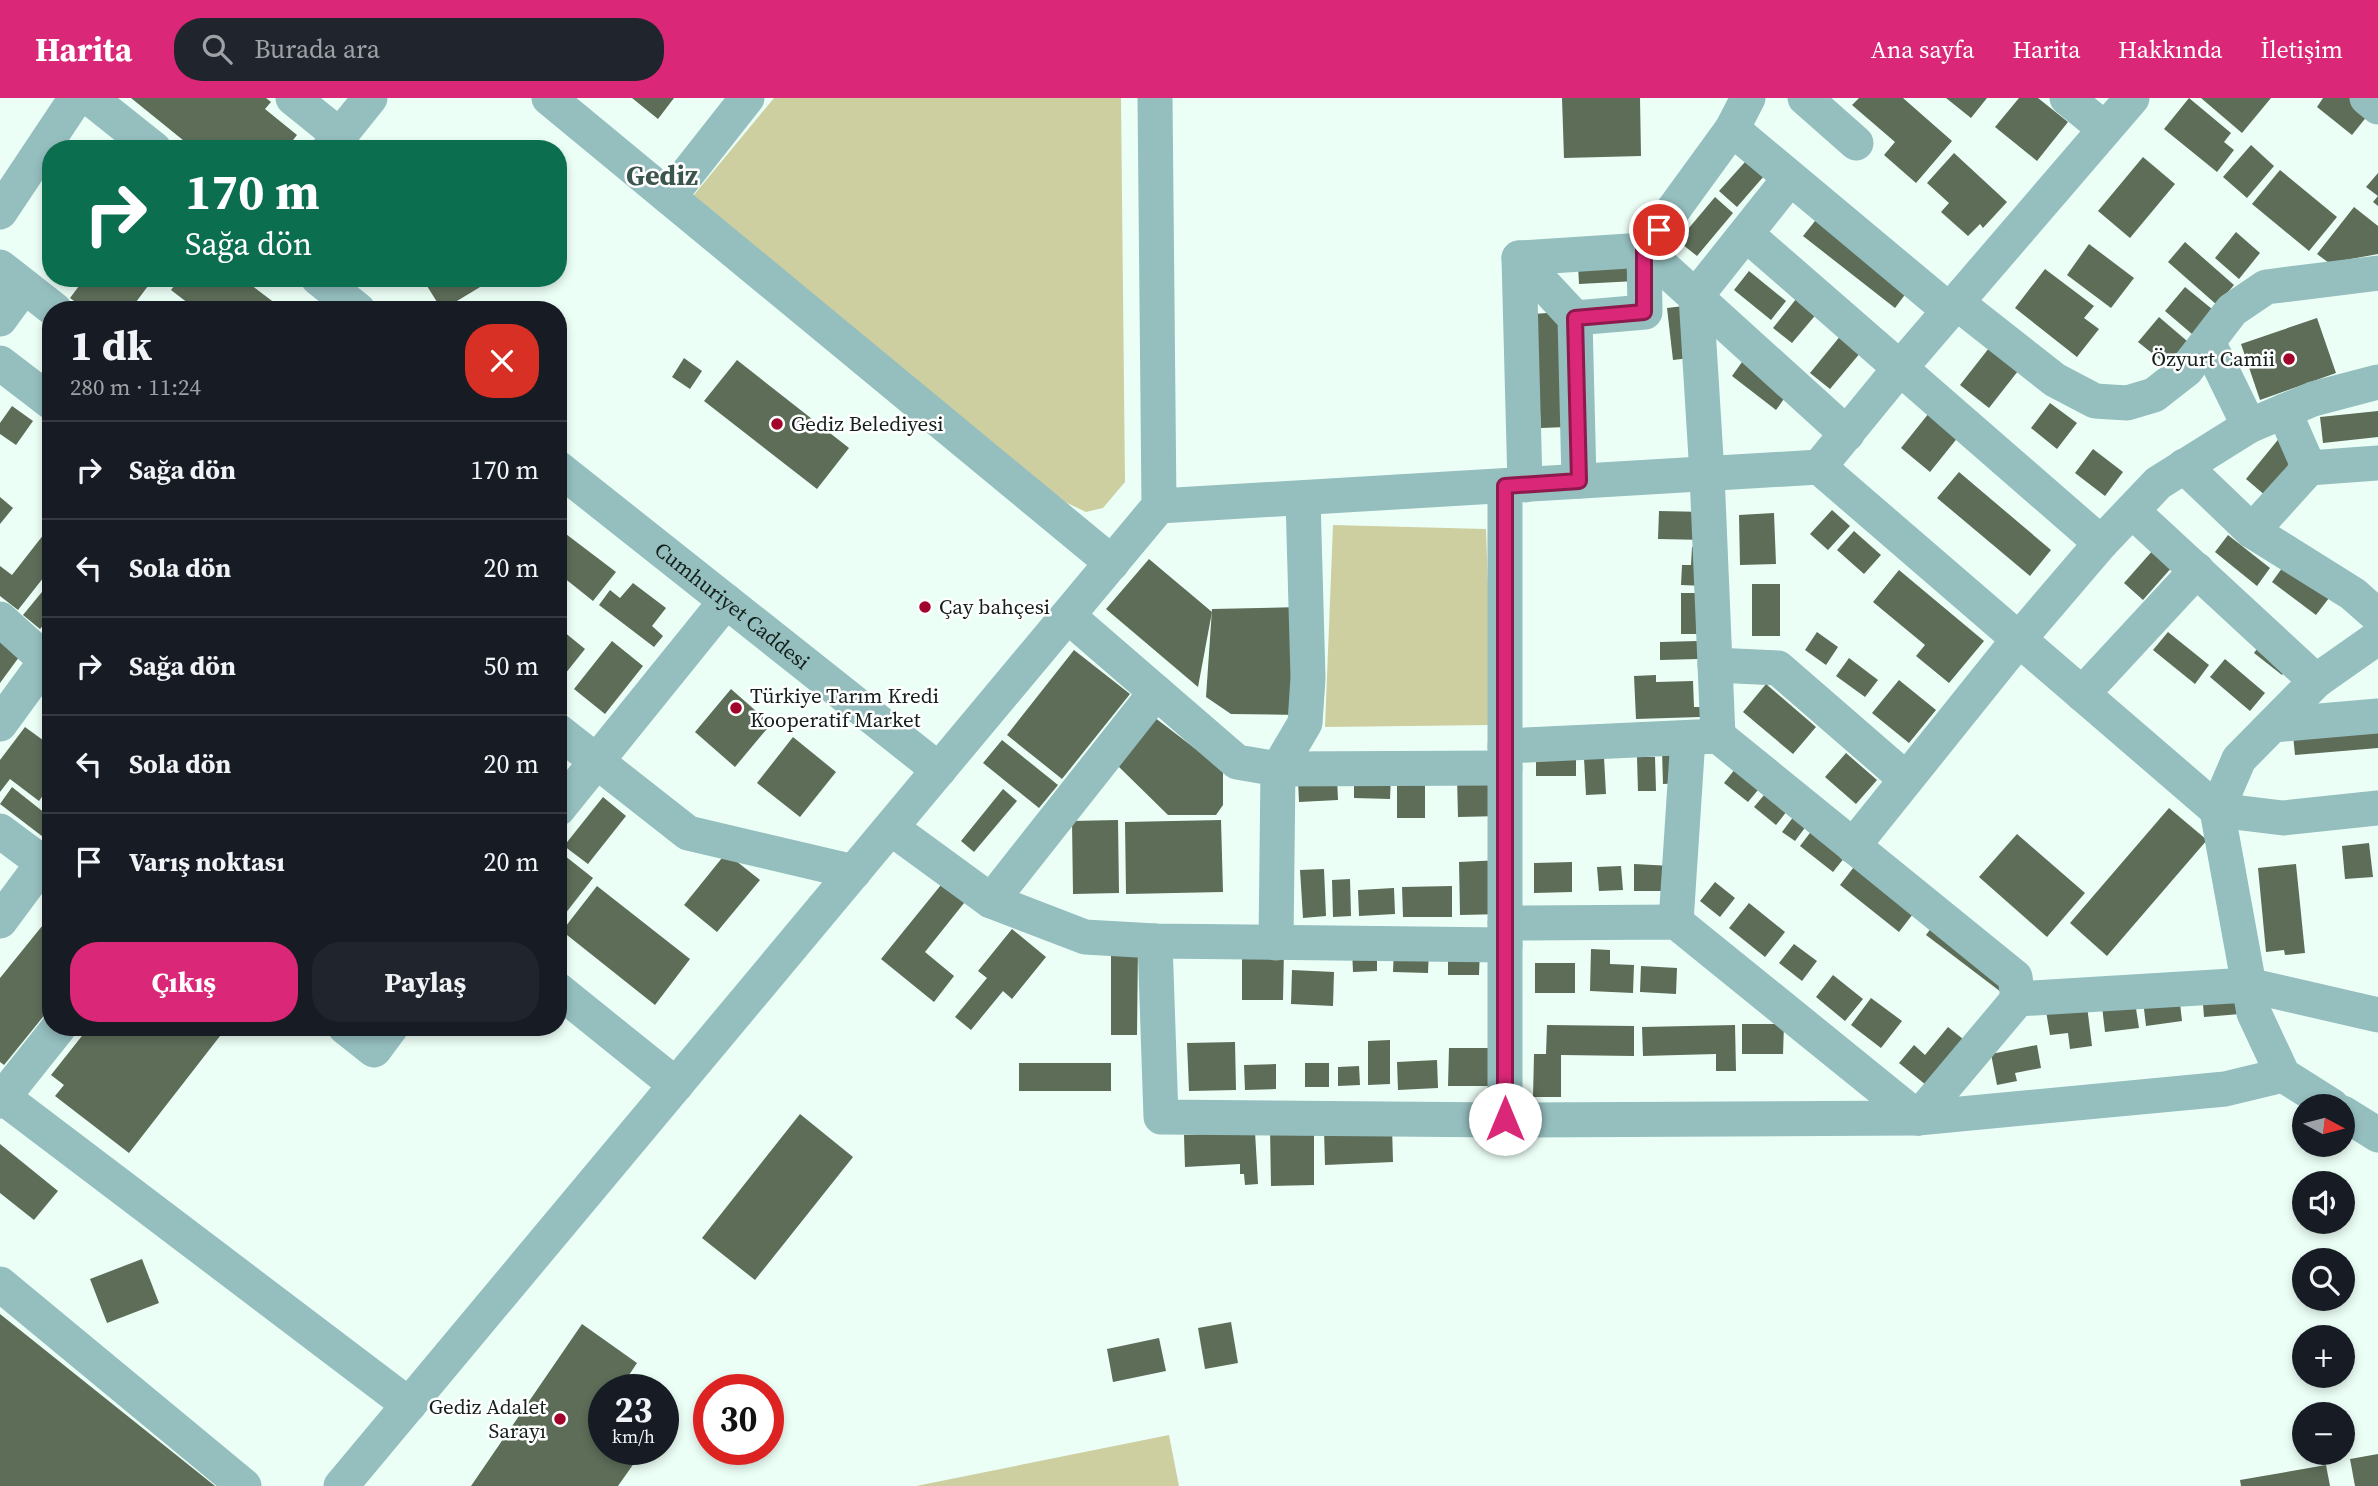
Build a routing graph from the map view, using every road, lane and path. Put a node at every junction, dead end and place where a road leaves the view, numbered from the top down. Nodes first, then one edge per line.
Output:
1 (76, 98) edge
2 (90, 98) edge
3 (293, 98) edge
4 (370, 98) edge
5 (549, 98) edge
6 (747, 98) edge
7 (1155, 98) edge
8 (1748, 98) edge
9 (1805, 98) edge
10 (2067, 98) edge
11 (2132, 98) edge
12 (2367, 98) edge
13 (2378, 107) edge
14 (1732, 129) junction
15 (2105, 130) junction
16 (43, 140) edge
17 (144, 140) edge
18 (332, 140) edge
19 (336, 140) edge
20 (42, 141) edge
21 (1856, 143) dead end
22 (1790, 178) junction
23 (10, 181) edge
24 (669, 197) junction
25 (0, 212) edge
26 (1746, 234) junction
27 (1644, 250) junction
28 (1519, 258) junction
29 (2378, 273) edge
30 (12, 276) edge
31 (329, 287) edge
32 (1696, 296) junction
33 (44, 301) edge
34 (347, 301) edge
35 (1953, 307) junction
36 (1575, 318) junction
37 (0, 319) edge
38 (2208, 342) junction
39 (0, 363) edge
40 (1900, 368) junction
41 (2378, 382) edge
42 (42, 395) edge
43 (2284, 411) junction
44 (2249, 426) junction
45 (1847, 434) junction
46 (2378, 463) edge
47 (2184, 466) junction
48 (1819, 467) junction
49 (2309, 468) junction
50 (1707, 474) junction
51 (567, 475) edge
52 (1579, 481) junction
53 (1515, 485) junction
54 (1303, 498) junction
55 (1159, 506) junction
56 (2132, 511) junction
57 (2252, 531) junction
58 (2101, 543) junction
59 (1112, 563) junction
60 (2197, 570) junction
61 (726, 601) junction
62 (1068, 616) junction
63 (2378, 616) edge
64 (0, 619) edge
65 (2019, 639) junction
66 (2378, 640) edge
67 (42, 654) edge
68 (1715, 665) junction
69 (42, 669) edge
70 (2316, 681) junction
71 (1156, 692) junction
72 (2082, 694) junction
73 (2378, 716) edge
74 (0, 723) edge
75 (2273, 725) junction
76 (1703, 737) junction
77 (567, 738) edge
78 (1505, 757) junction
79 (596, 761) junction
80 (1278, 769) junction
81 (939, 770) junction
82 (1906, 779) junction
83 (567, 798) edge
84 (2378, 808) edge
85 (2217, 810) junction
86 (891, 828) junction
87 (0, 831) edge
88 (1853, 846) junction
89 (42, 862) edge
90 (42, 872) edge
91 (854, 872) junction
92 (991, 901) junction
93 (0, 921) edge
94 (1676, 922) junction
95 (1506, 934) junction
96 (1155, 941) junction
97 (1276, 943) junction
98 (2248, 985) junction
99 (567, 997) edge
100 (2018, 999) junction
101 (2378, 1015) edge
102 (51, 1036) edge
103 (356, 1036) edge
104 (384, 1036) edge
105 (2283, 1075) junction
106 (676, 1085) junction
107 (2313, 1094) edge
108 (1, 1097) edge
109 (1918, 1118) junction
110 (1505, 1119) junction
111 (2356, 1121) edge
112 (2378, 1135) edge
113 (0, 1284) edge
114 (409, 1405) junction
115 (244, 1486) edge
116 (341, 1486) edge

1 - 16 street
2 - 17 street
3 - 18 street
4 - 19 street
5 - 24 street
6 - 24 street
7 - 55 street
8 - 14 street
9 - 21 street
10 - 15 street
11 - 15 street
12 - 13 street
14 - 22 street
14 - 27 street
15 - 35 street
20 - 23 street
22 - 26 street
22 - 35 street
23 - 25 street
24 - 59 street
26 - 32 street
26 - 40 street
27 - 28 street
27 - 32 street
27 - 36 street
28 - 36 street
28 - 53 street
29 - 38 street
30 - 33 street
30 - 37 street
31 - 34 street
32 - 45 street
32 - 50 street
35 - 38 street
35 - 40 street
36 - 52 street
38 - 44 street
39 - 42 street
40 - 45 street
40 - 58 street
41 - 43 street
43 - 44 street
43 - 49 street
44 - 47 street
45 - 48 street
46 - 49 street
47 - 56 street
47 - 57 street
48 - 50 street
48 - 65 street
49 - 57 street
50 - 52 street
50 - 68 street
51 - 61 street, Cumhuriyet Caddesi
52 - 53 street
53 - 54 street
53 - 78 street
54 - 55 street
54 - 80 street
55 - 59 street
56 - 58 street
56 - 60 street
57 - 63 street
58 - 65 street
59 - 62 street
60 - 70 street
60 - 72 street
61 - 79 street
61 - 81 street, Cumhuriyet Caddesi
62 - 71 street
62 - 81 street
64 - 67 street
65 - 72 street
65 - 82 street
66 - 70 street
68 - 76 street
68 - 82 street
69 - 74 street
70 - 75 street
71 - 80 street
71 - 92 street
72 - 85 street
73 - 75 street
75 - 85 street
76 - 78 street
76 - 88 street
76 - 94 street
77 - 79 street
78 - 80 street
78 - 95 street
79 - 83 street
79 - 91 street
80 - 97 street
81 - 86 street
82 - 88 street
84 - 85 street
85 - 98 street
86 - 91 street
86 - 92 street
87 - 89 street
88 - 100 street
90 - 93 street
91 - 106 street
92 - 96 street
94 - 95 street
94 - 109 street
95 - 97 street
95 - 110 street
96 - 97 street
96 - 110 street
98 - 100 street
98 - 101 street
98 - 105 street
99 - 106 street
100 - 109 street
102 - 108 street
103 - 104 street
105 - 107 street
105 - 109 street
106 - 114 street
108 - 114 street
109 - 110 street
111 - 112 street
113 - 115 street
114 - 116 street

